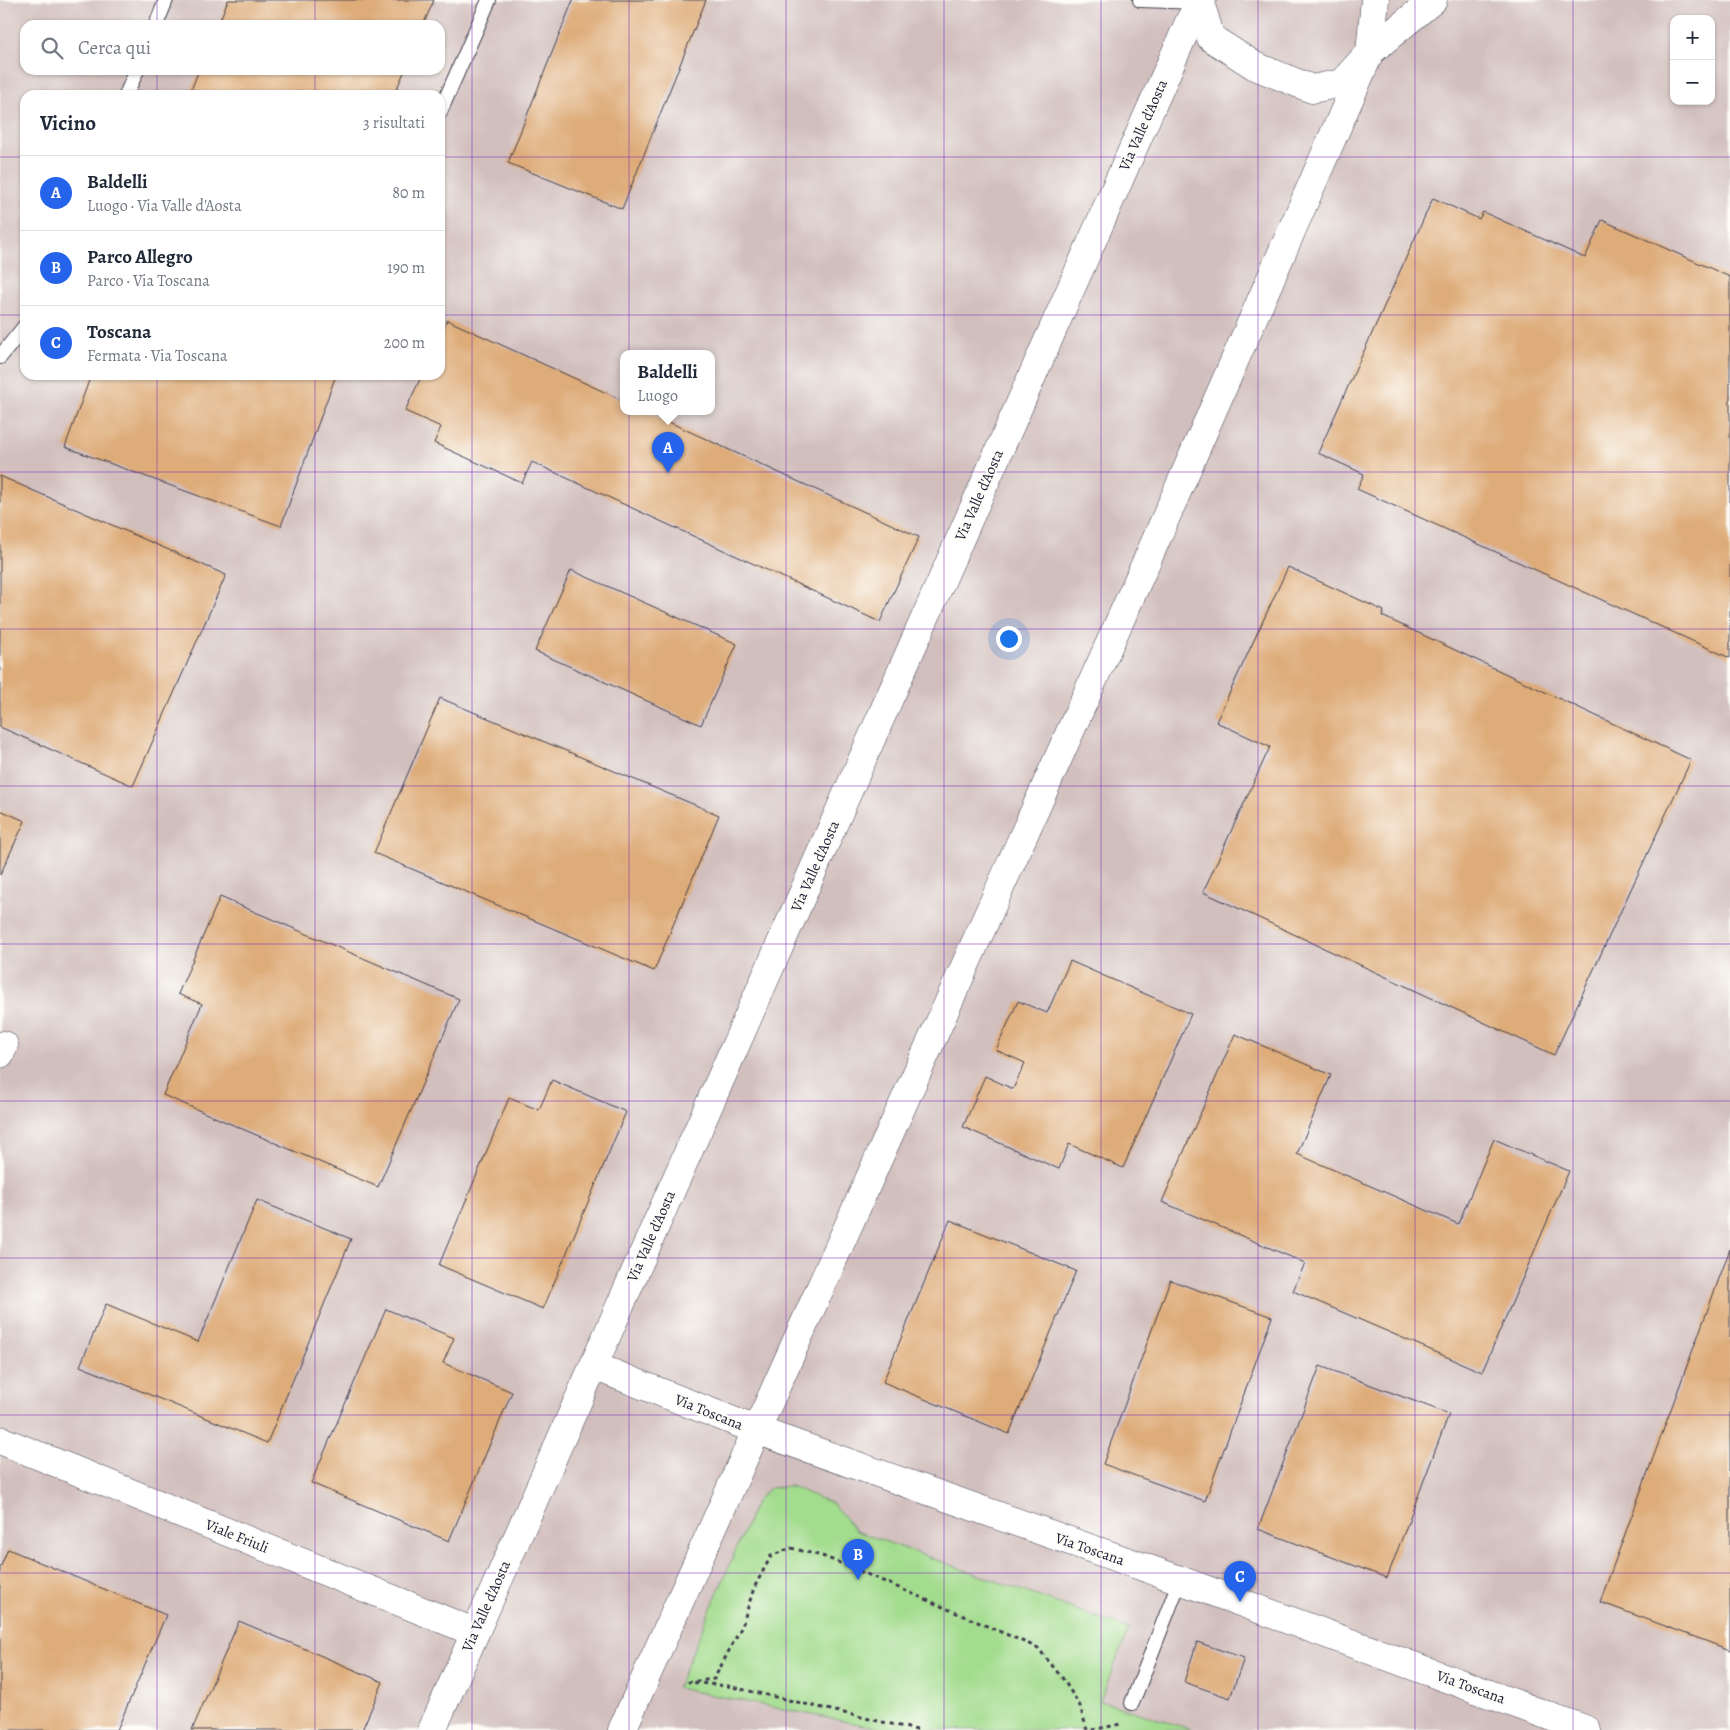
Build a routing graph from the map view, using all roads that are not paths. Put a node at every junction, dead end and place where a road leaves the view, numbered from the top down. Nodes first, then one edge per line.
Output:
1 (166, 0) edge
2 (489, 0) edge
3 (1140, 0) edge
4 (1375, 0) edge
5 (1433, 0) edge
6 (1201, 1) edge
7 (158, 20) edge
8 (1370, 52) junction
9 (134, 75) edge
10 (128, 90) edge
11 (445, 101) edge
12 (20, 332) edge
13 (0, 357) edge
14 (594, 1366) junction
15 (756, 1430) junction
16 (0, 1440) edge
17 (1180, 1580) junction
18 (474, 1632) junction
19 (1132, 1704) dead end
20 (432, 1730) edge
21 (622, 1730) edge
22 (1587, 1730) edge

1 - 7 lane
2 - 11 lane
3 - 6 lane
4 - 8 street
5 - 8 street
6 - 8 street
6 - 14 street, Via Valle d'Aosta
8 - 15 street
9 - 10 lane
12 - 13 lane
14 - 15 street, Via Toscana
14 - 18 street, Via Valle d'Aosta
15 - 17 street, Via Toscana
15 - 21 street
16 - 18 street, Viale Friuli
17 - 19 lane
17 - 22 street, Via Toscana
18 - 20 street, Via Valle d'Aosta

